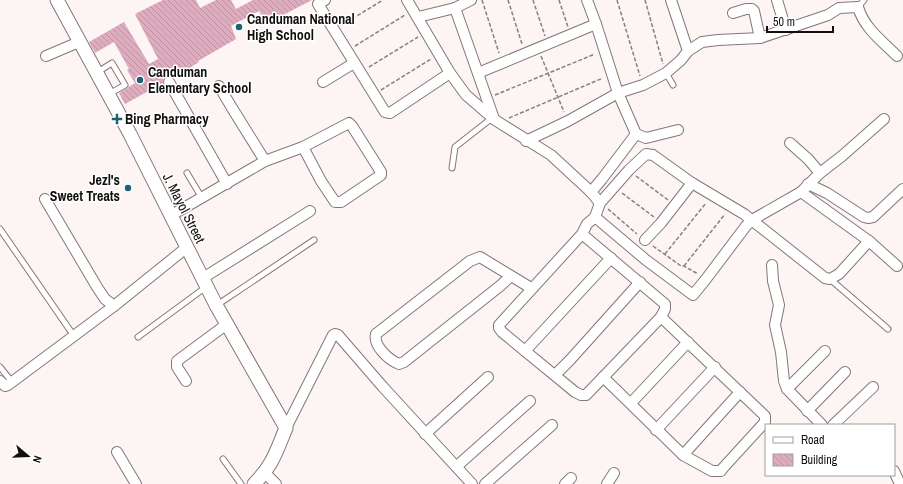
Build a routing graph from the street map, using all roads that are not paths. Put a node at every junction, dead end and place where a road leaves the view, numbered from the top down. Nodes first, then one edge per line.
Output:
1 (57, 0) edge
2 (323, 0) edge
3 (407, 0) edge
4 (471, 0) edge
5 (586, 0) edge
6 (671, 0) edge
7 (777, 0) edge
8 (861, 3) edge
9 (838, 4) edge
10 (455, 8) junction
11 (733, 13) dead end
12 (416, 14) junction
13 (596, 24) junction
14 (786, 30) junction
15 (760, 38) junction
16 (80, 42) junction
17 (688, 51) junction
18 (46, 56) dead end
19 (897, 56) dead end
20 (354, 63) junction
21 (96, 73) junction
22 (450, 73) junction
23 (478, 73) junction
24 (666, 73) junction
25 (169, 82) dead end
26 (323, 82) dead end
27 (673, 85) dead end
28 (220, 86) dead end
29 (618, 93) junction
30 (108, 94) junction
31 (884, 119) dead end
32 (495, 120) junction
33 (678, 130) dead end
34 (636, 134) junction
35 (526, 141) junction
36 (790, 143) dead end
37 (303, 147) junction
38 (266, 161) junction
39 (452, 168) dead end
40 (187, 173) dead end
41 (820, 173) junction
42 (692, 183) junction
43 (227, 184) junction
44 (808, 184) junction
45 (903, 189) edge
46 (591, 192) junction
47 (801, 192) junction
48 (202, 198) junction
49 (45, 199) dead end
50 (600, 203) junction
51 (310, 210) dead end
52 (170, 216) junction
53 (752, 220) junction
54 (589, 225) junction
55 (0, 229) edge
56 (314, 240) dead end
57 (645, 240) dead end
58 (869, 241) junction
59 (186, 248) junction
60 (611, 258) junction
61 (772, 265) dead end
62 (897, 266) dead end
63 (511, 276) junction
64 (830, 280) junction
65 (640, 282) junction
66 (205, 283) junction
67 (531, 288) junction
68 (216, 305) junction
69 (114, 306) junction
70 (661, 317) junction
71 (227, 324) junction
72 (888, 329) dead end
73 (74, 336) junction
74 (138, 337) dead end
75 (688, 342) junction
76 (525, 351) junction
77 (825, 351) dead end
78 (0, 367) edge
79 (715, 367) junction
80 (845, 372) dead end
81 (554, 375) junction
82 (488, 377) dead end
83 (603, 377) junction
84 (0, 381) edge
85 (186, 381) dead end
86 (12, 382) junction
87 (873, 387) dead end
88 (787, 389) junction
89 (740, 392) junction
90 (530, 401) dead end
91 (631, 403) junction
92 (807, 411) junction
93 (821, 424) edge
94 (834, 424) edge
95 (552, 425) dead end
96 (286, 428) junction
97 (656, 430) junction
98 (425, 434) junction
99 (117, 452) dead end
100 (683, 455) junction
101 (223, 459) dead end
102 (457, 466) junction
103 (265, 473) junction
104 (895, 473) edge
105 (614, 474) dead end
106 (136, 484) edge
107 (241, 484) edge
108 (254, 484) edge
109 (276, 484) edge
110 (472, 484) edge
111 (485, 484) edge
112 (608, 484) edge
113 (900, 484) edge

1 - 16 street, J. Mayol Street
2 - 20 street
3 - 12 street
4 - 10 street
5 - 13 street
6 - 17 street
7 - 14 street
8 - 9 street
8 - 19 street
9 - 14 street
10 - 12 street
10 - 23 street
11 - 15 street
12 - 22 street
13 - 23 street
13 - 29 street
14 - 15 street
15 - 17 street
16 - 18 street
16 - 21 street, J. Mayol Street
17 - 24 street
20 - 22 street
20 - 26 street
21 - 30 street, J. Mayol Street
21 - 30 lane
22 - 32 street
23 - 32 street
24 - 27 lane
24 - 29 street
25 - 43 street
28 - 38 street
29 - 34 street
29 - 35 street
30 - 52 street, J. Mayol Street
31 - 41 street
32 - 35 street
32 - 39 lane
33 - 34 street
34 - 46 street
35 - 46 street
36 - 41 street
37 - 37 street
37 - 38 street
38 - 43 street
40 - 48 lane
41 - 44 street
42 - 50 street
42 - 53 street
42 - 57 street
43 - 48 street
44 - 45 street
44 - 47 street
46 - 50 street
47 - 53 street
47 - 58 street
48 - 52 street
49 - 69 street
50 - 54 street
51 - 66 street
52 - 59 street, J. Mayol Street
53 - 54 street
53 - 64 street
54 - 60 street
54 - 67 street
55 - 73 lane
56 - 68 lane
58 - 62 street
58 - 64 street
59 - 66 street, J. Mayol Street
59 - 69 street
60 - 65 street
60 - 76 street
61 - 88 street
63 - 63 street
63 - 67 street
64 - 72 lane
65 - 70 street
65 - 81 street
66 - 68 street, J. Mayol Street
66 - 74 lane
67 - 76 street
68 - 71 street, J. Mayol Street
69 - 73 street
70 - 75 street
70 - 83 street
71 - 85 street
71 - 96 street, J. Mayol Street
73 - 86 street
75 - 79 street
75 - 91 street
76 - 81 street
77 - 88 street
78 - 86 lane
79 - 89 street
79 - 97 street
80 - 92 street
81 - 83 street
82 - 98 street
83 - 91 street
84 - 86 street
87 - 94 street
88 - 92 street
89 - 100 street
89 - 100 street
90 - 102 street
91 - 97 street
92 - 93 street
95 - 111 street
96 - 98 street
96 - 103 street
97 - 100 street
98 - 102 street
99 - 106 street
101 - 107 lane
102 - 110 street
103 - 108 street
103 - 109 street
104 - 113 street
105 - 112 street

